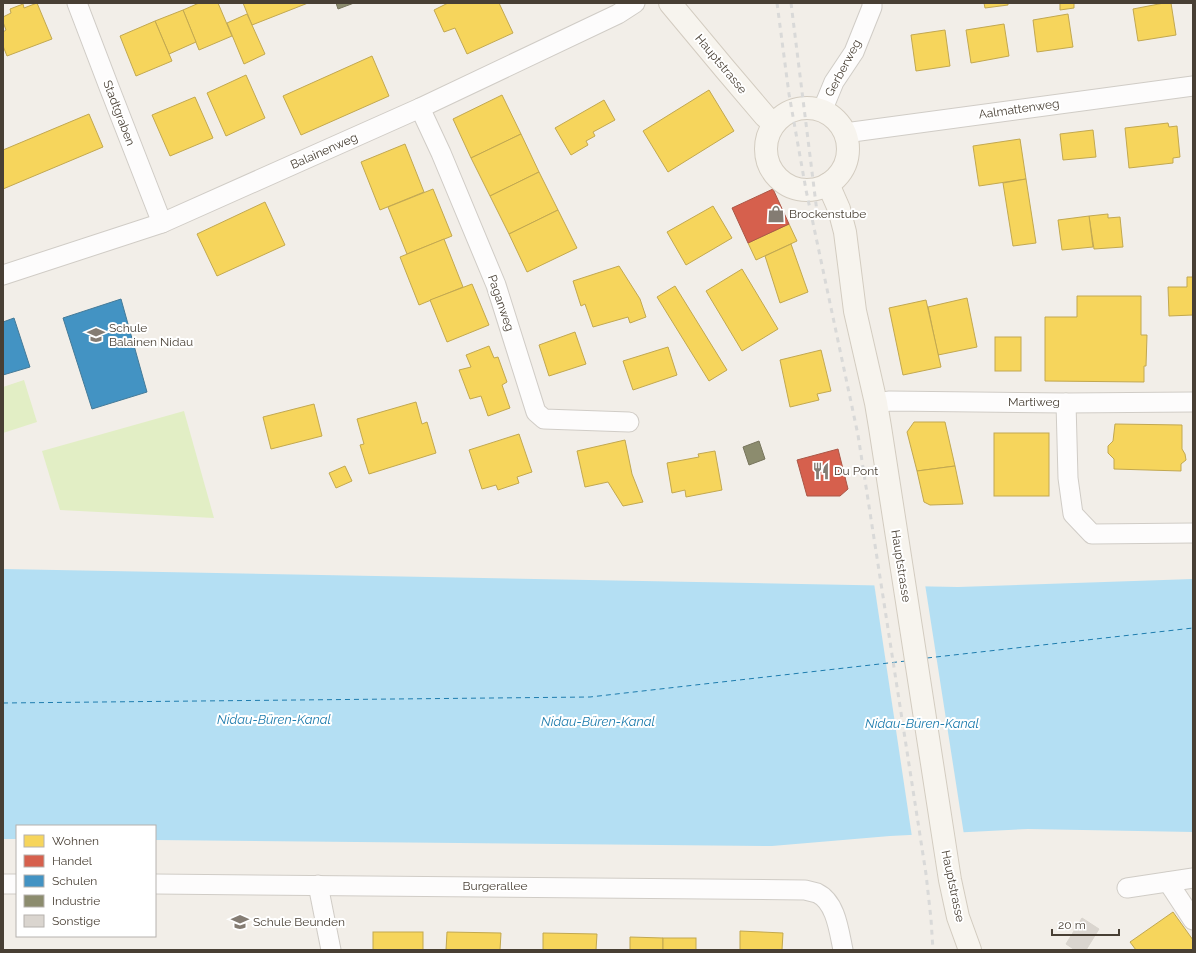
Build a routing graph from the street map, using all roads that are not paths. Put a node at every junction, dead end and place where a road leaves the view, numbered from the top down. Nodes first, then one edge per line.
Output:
1 (77, 3) edge
2 (635, 3) edge
3 (670, 3) edge
4 (872, 3) edge
5 (1193, 86) edge
6 (420, 108) junction
7 (822, 111) junction
8 (774, 124) junction
9 (845, 133) junction
10 (828, 184) junction
11 (162, 224) junction
12 (3, 275) edge
13 (1193, 402) edge
14 (876, 403) junction
15 (1066, 403) junction
16 (629, 422) dead end
17 (1193, 533) edge
18 (1193, 878) edge
19 (1168, 882) junction
20 (3, 884) edge
21 (16, 884) edge
22 (156, 884) edge
23 (318, 885) junction
24 (1127, 888) dead end
25 (1193, 920) edge
26 (331, 950) edge
27 (843, 950) edge
28 (970, 950) edge

1 - 11 street, Stadtgraben
2 - 6 street, Balainenweg
3 - 8 main road, Hauptstrasse
4 - 7 street, Gerberweg
5 - 9 street, Aalmattenweg
6 - 11 street, Balainenweg
6 - 16 street, Paganweg
7 - 8 main road
7 - 9 main road
8 - 10 main road
9 - 10 main road
10 - 14 main road, Hauptstrasse
11 - 12 street, Balainenweg
13 - 15 street, Martiweg
14 - 15 street, Martiweg
14 - 28 main road, Hauptstrasse
15 - 17 street
18 - 19 street
19 - 24 street
19 - 25 street
20 - 21 street
22 - 23 street, Burgerallee
23 - 26 street
23 - 27 street, Burgerallee

